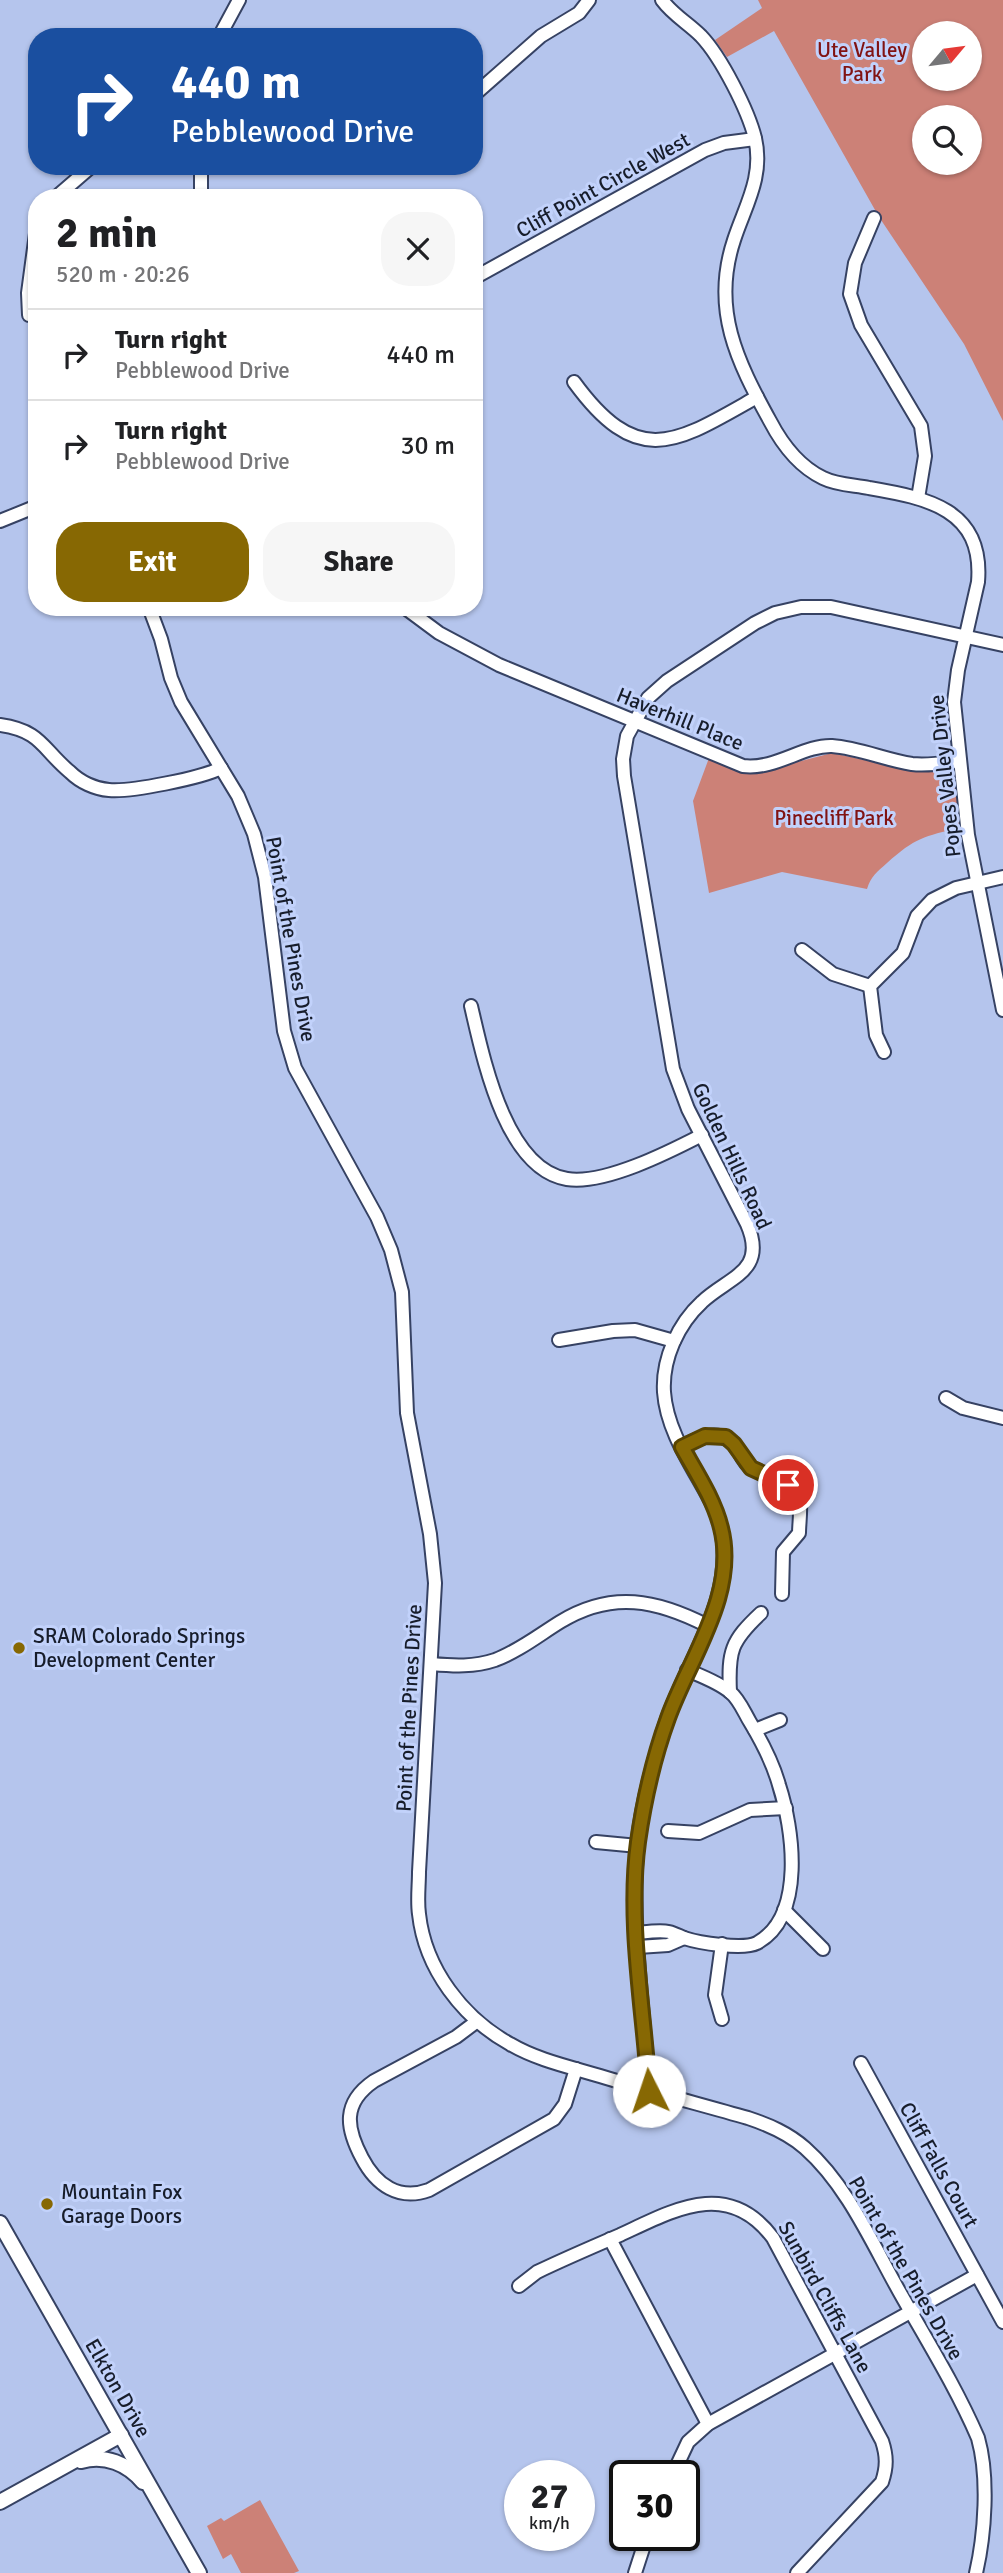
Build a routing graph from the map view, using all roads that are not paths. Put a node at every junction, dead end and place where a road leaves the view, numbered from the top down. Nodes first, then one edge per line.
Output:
1 (239, 0) edge
2 (589, 0) edge
3 (662, 0) edge
4 (224, 28) edge
5 (483, 87) edge
6 (755, 139) junction
7 (82, 175) edge
8 (65, 189) edge
9 (874, 218) dead end
10 (483, 273) edge
11 (575, 383) dead end
12 (757, 397) junction
13 (918, 498) junction
14 (28, 510) edge
15 (0, 521) edge
16 (152, 616) edge
17 (416, 616) edge
18 (966, 636) junction
19 (1003, 645) edge
20 (634, 721) junction
21 (0, 725) edge
22 (960, 761) junction
23 (221, 768) junction
24 (1003, 877) edge
25 (977, 883) junction
26 (802, 950) dead end
27 (870, 986) junction
28 (471, 1006) dead end
29 (1003, 1010) edge
30 (884, 1052) dead end
31 (702, 1135) junction
32 (559, 1340) dead end
33 (674, 1341) junction
34 (946, 1398) dead end
35 (1003, 1418) edge
36 (682, 1447) junction
37 (782, 1594) dead end
38 (761, 1613) dead end
39 (708, 1626) junction
40 (432, 1664) junction
41 (687, 1670) junction
42 (730, 1692) junction
43 (780, 1720) dead end
44 (755, 1730) junction
45 (786, 1808) junction
46 (668, 1831) dead end
47 (596, 1842) dead end
48 (638, 1846) junction
49 (784, 1910) junction
50 (637, 1933) junction
51 (684, 1938) junction
52 (722, 1944) junction
53 (638, 1947) junction
54 (823, 1949) dead end
55 (722, 2019) dead end
56 (476, 2022) junction
57 (861, 2063) dead end
58 (576, 2069) junction
59 (649, 2091) junction
60 (0, 2223) edge
61 (610, 2239) junction
62 (977, 2276) junction
63 (519, 2286) dead end
64 (911, 2312) junction
65 (1003, 2322) edge
66 (835, 2353) junction
67 (708, 2424) junction
68 (121, 2435) junction
69 (680, 2460) edge
70 (60, 2469) junction
71 (156, 2497) junction
72 (0, 2502) edge
73 (642, 2551) edge
74 (199, 2573) edge
75 (635, 2573) edge
76 (797, 2573) edge
77 (976, 2573) edge

1 - 4 street
2 - 5 street
3 - 6 street, Popes Valley Drive
6 - 10 street, Cliff Point Circle West
6 - 12 street, Popes Valley Drive
7 - 8 street
9 - 13 street
11 - 12 street
12 - 13 street, Popes Valley Drive
13 - 18 street, Popes Valley Drive
14 - 15 street
16 - 23 street, Point of the Pines Drive
17 - 20 street, Haverhill Place
18 - 19 street, Golden Hills Road
18 - 20 street, Golden Hills Road
18 - 22 street, Popes Valley Drive
20 - 22 street, Haverhill Place
20 - 31 street, Golden Hills Road
21 - 23 street
22 - 25 street, Popes Valley Drive
23 - 40 street, Point of the Pines Drive
24 - 25 street
25 - 27 street
25 - 29 street, Popes Valley Drive
26 - 27 street
27 - 30 street
28 - 31 street
31 - 33 street, Golden Hills Road
32 - 33 street
33 - 36 street, Golden Hills Road
34 - 35 street
36 - 37 street
36 - 39 street, Golden Hills Road
38 - 42 street
39 - 40 street
39 - 41 street, Golden Hills Road
40 - 56 street, Point of the Pines Drive
41 - 42 street
41 - 48 street, Golden Hills Road
42 - 44 street
43 - 44 street
44 - 45 street
45 - 46 street
45 - 49 street
47 - 48 street
48 - 50 street, Golden Hills Road
49 - 52 street
49 - 54 street
50 - 51 street
50 - 53 street, Golden Hills Road
51 - 52 street
51 - 53 street
52 - 55 street
53 - 59 street, Golden Hills Road
56 - 58 street, Point of the Pines Drive
56 - 58 street
57 - 62 street, Cliff Falls Court
58 - 59 street, Point of the Pines Drive
59 - 64 street, Point of the Pines Drive
60 - 68 street, Elkton Drive
61 - 63 street, Sunbird Cliffs Lane
61 - 66 street, Sunbird Cliffs Lane
61 - 67 street
62 - 64 street
62 - 65 street, Cliff Falls Court
64 - 66 street
64 - 77 street, Point of the Pines Drive
66 - 67 street
66 - 76 street, Sunbird Cliffs Lane
67 - 69 street
68 - 70 street
68 - 71 street, Elkton Drive
70 - 71 street
70 - 72 street
71 - 74 street, Elkton Drive
73 - 75 street

